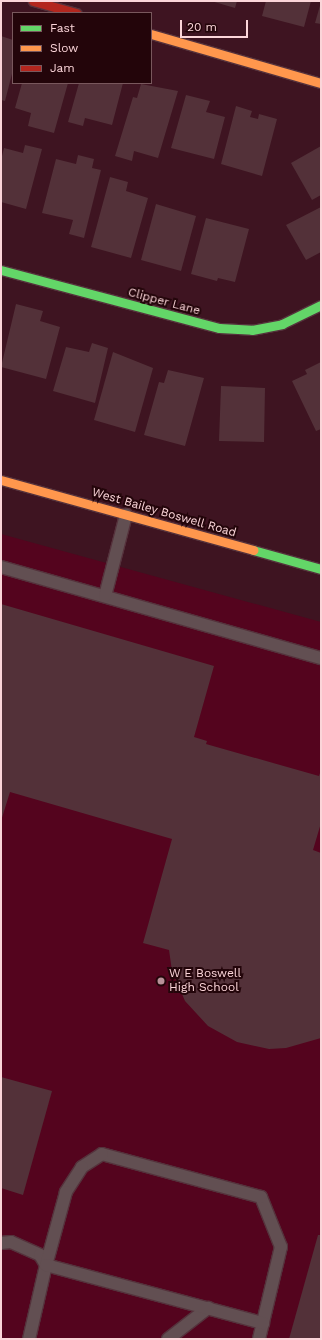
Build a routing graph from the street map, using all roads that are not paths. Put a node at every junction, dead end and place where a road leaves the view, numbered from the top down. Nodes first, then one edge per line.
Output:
1 (33, 1) edge
2 (72, 12) edge
3 (152, 34) edge
4 (321, 83) edge
5 (1, 270) edge
6 (321, 305) edge
7 (1, 480) edge
8 (126, 515) junction
9 (1, 567) edge
10 (321, 569) edge
11 (105, 596) junction
12 (321, 658) edge
13 (1, 1243) edge
14 (46, 1265) junction
15 (208, 1308) junction
16 (263, 1323) junction
17 (29, 1339) edge
18 (168, 1339) edge
19 (259, 1339) edge

1 - 2 street
3 - 4 street
5 - 6 street, Clipper Lane
7 - 8 street, West Bailey Boswell Road
8 - 10 street, West Bailey Boswell Road
8 - 11 lane
9 - 11 lane
11 - 12 lane
13 - 14 lane
14 - 15 lane
14 - 16 lane
14 - 17 lane
15 - 16 lane
15 - 18 lane
16 - 19 lane

